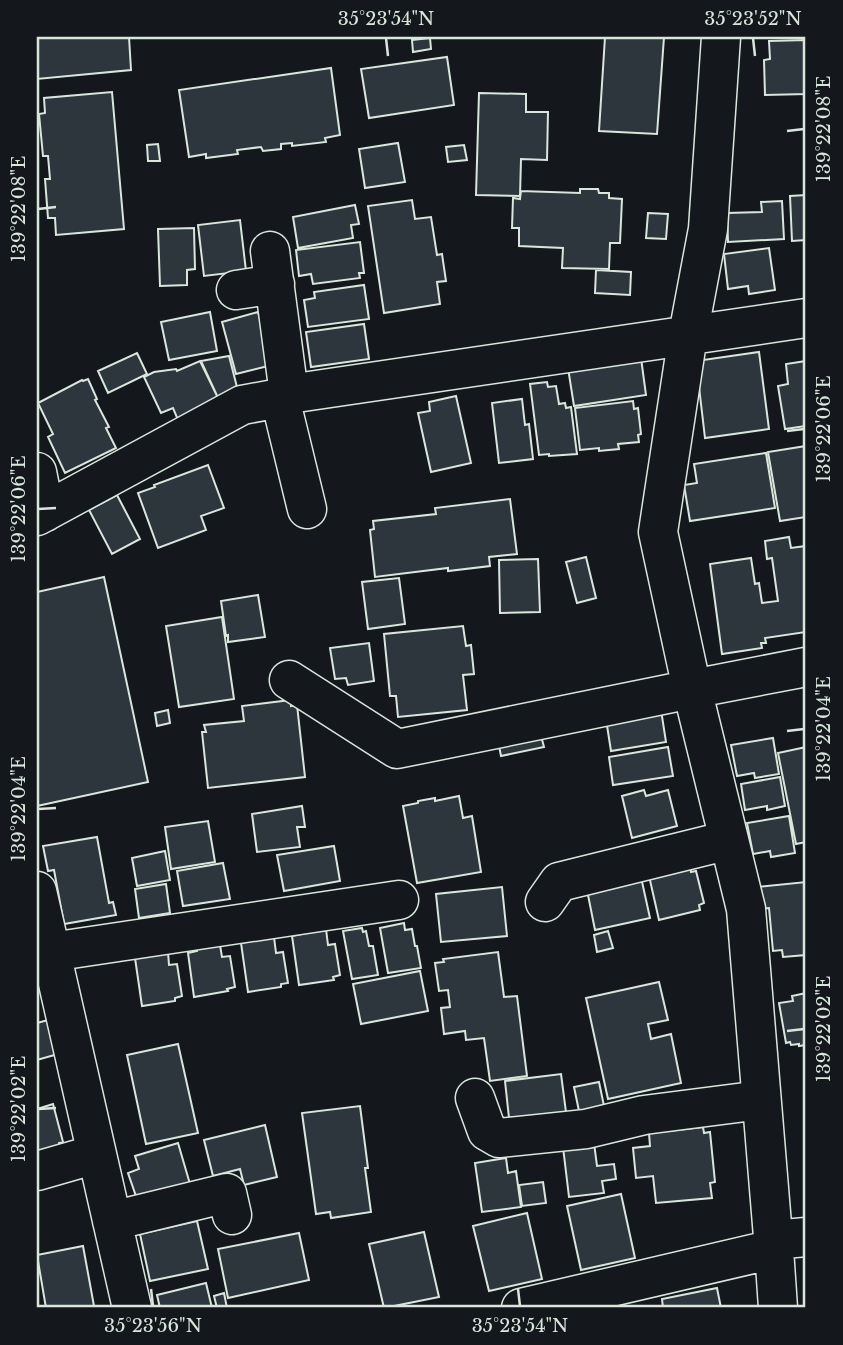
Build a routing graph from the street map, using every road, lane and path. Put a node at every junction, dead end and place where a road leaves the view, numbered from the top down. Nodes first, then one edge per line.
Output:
1 (721, 37) edge
2 (236, 289) dead end
3 (806, 318) edge
4 (688, 335) junction
5 (285, 396) junction
6 (37, 472) edge
7 (307, 509) dead end
8 (41, 514) edge
9 (806, 667) edge
10 (289, 680) dead end
11 (692, 689) junction
12 (729, 841) junction
13 (37, 891) edge
14 (399, 900) dead end
15 (545, 902) dead end
16 (51, 952) junction
17 (475, 1098) dead end
18 (761, 1100) junction
19 (96, 1154) junction
20 (37, 1171) edge
21 (232, 1214) dead end
22 (112, 1221) junction
23 (785, 1242) edge
24 (131, 1308) edge
25 (521, 1308) edge
26 (778, 1308) edge

1 - 4 street
2 - 5 street
3 - 4 street
4 - 5 street
4 - 11 street
5 - 7 street
5 - 8 street
6 - 8 street
9 - 11 street
10 - 11 street
11 - 12 street
12 - 15 street
12 - 18 street
13 - 16 street
14 - 16 street
16 - 19 street
17 - 18 street
18 - 23 street
19 - 20 street
19 - 22 street
21 - 22 street
22 - 24 street
23 - 25 street
23 - 26 street

